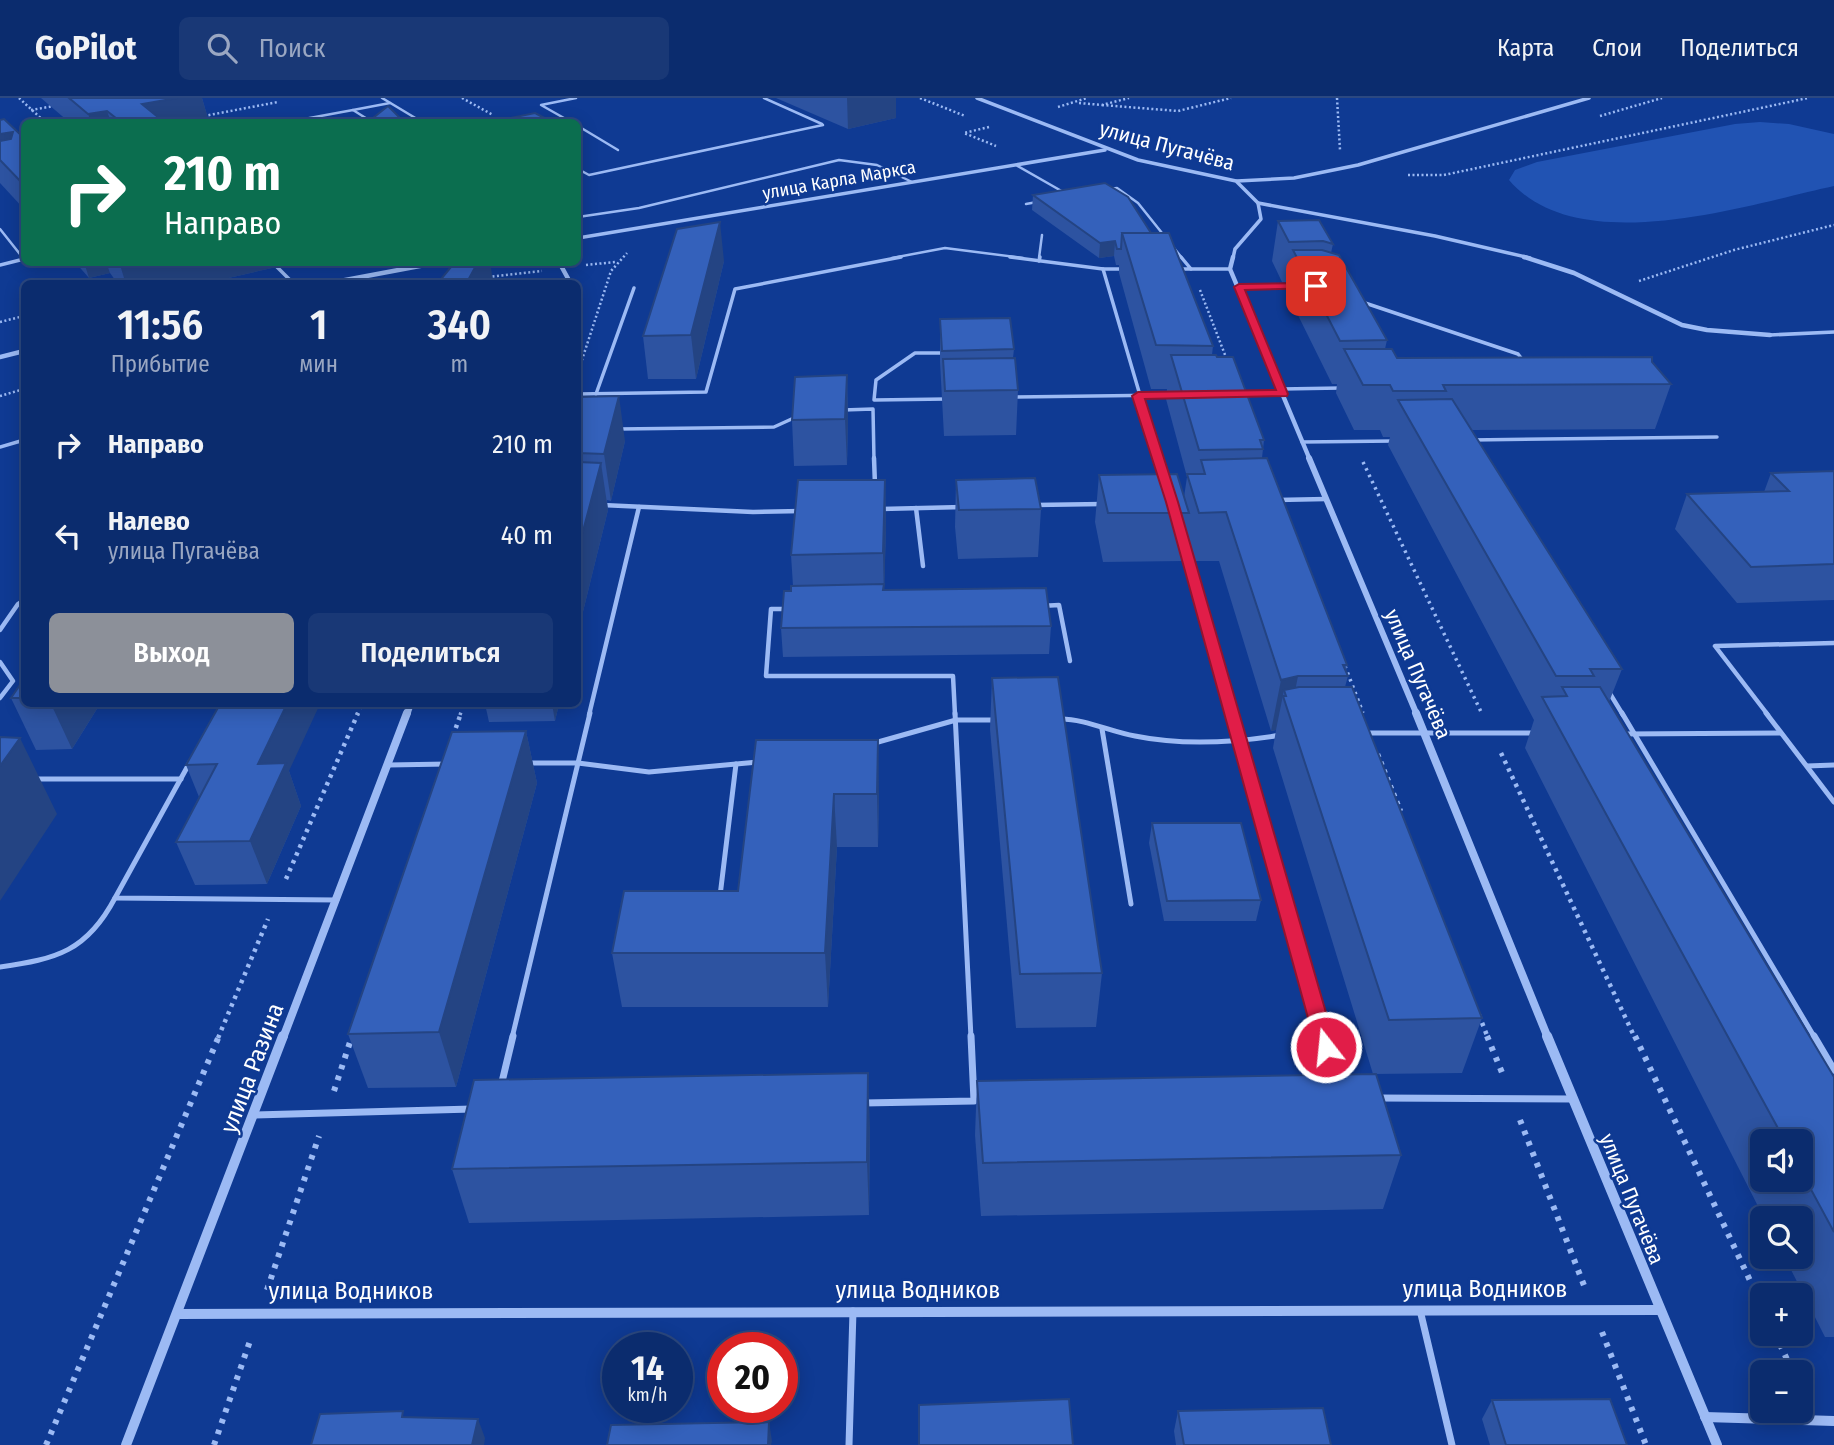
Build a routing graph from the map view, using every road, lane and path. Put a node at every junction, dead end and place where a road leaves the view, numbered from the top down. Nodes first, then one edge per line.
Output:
1 (19, 98) edge
2 (382, 98) edge
3 (462, 98) edge
4 (576, 98) edge
5 (764, 98) edge
6 (920, 98) edge
7 (977, 98) edge
8 (1129, 98) edge
9 (1231, 98) edge
10 (1337, 98) edge
11 (1589, 98) edge
12 (1808, 98) edge
13 (286, 100) dead end
14 (1075, 102) dead end
15 (390, 103) junction
16 (1102, 104) junction
17 (57, 105) dead end
18 (31, 110) junction
19 (353, 110) junction
20 (493, 115) dead end
21 (968, 117) dead end
22 (195, 118) dead end
23 (42, 119) edge
24 (304, 119) edge
25 (367, 119) edge
26 (417, 119) edge
27 (566, 119) edge
28 (979, 121) dead end
29 (991, 126) dead end
30 (581, 128) edge
31 (585, 131) junction
32 (581, 133) edge
33 (1106, 149) junction
34 (618, 150) dead end
35 (1341, 160) dead end
36 (1016, 165) junction
37 (581, 171) edge
38 (1444, 175) dead end
39 (1236, 181) junction
40 (912, 182) junction
41 (1105, 190) edge
42 (1059, 198) edge
43 (1048, 200) edge
44 (1258, 203) junction
45 (1026, 204) dead end
46 (581, 217) edge
47 (1834, 225) edge
48 (0, 229) edge
49 (1042, 235) dead end
50 (581, 237) edge
51 (21, 255) edge
52 (21, 260) edge
53 (1039, 261) junction
54 (0, 265) edge
55 (276, 266) edge
56 (420, 266) edge
57 (1103, 269) junction
58 (1128, 269) edge
59 (1166, 269) edge
60 (1191, 269) junction
61 (1230, 269) junction
62 (290, 280) edge
63 (345, 280) edge
64 (1303, 286) edge
65 (1239, 287) junction
66 (634, 288) dead end
67 (1612, 291) junction
68 (1359, 310) edge
69 (21, 317) edge
70 (0, 321) edge
71 (1834, 332) edge
72 (1770, 335) joint
73 (21, 352) edge
74 (957, 353) edge
75 (0, 357) edge
76 (1531, 370) edge
77 (1348, 388) edge
78 (21, 390) edge
79 (1282, 391) junction
80 (584, 394) joint
81 (596, 394) junction
82 (1227, 394) edge
83 (1240, 394) junction
84 (1176, 395) edge
85 (0, 396) edge
86 (1138, 396) junction
87 (1008, 397) edge
88 (954, 398) edge
89 (581, 404) edge
90 (836, 410) edge
91 (799, 416) edge
92 (617, 429) edge
93 (1717, 437) dead end
94 (1405, 440) edge
95 (1458, 440) edge
96 (21, 441) edge
97 (1353, 441) junction
98 (1302, 442) junction
99 (0, 447) edge
100 (1168, 491) edge
101 (875, 496) edge
102 (1326, 499) junction
103 (1267, 500) edge
104 (1105, 504) edge
105 (590, 505) edge
106 (1024, 506) edge
107 (639, 507) junction
108 (970, 507) edge
109 (916, 508) junction
110 (875, 509) edge
111 (807, 510) edge
112 (1180, 529) edge
113 (923, 566) dead end
114 (21, 602) edge
115 (1032, 606) edge
116 (798, 609) edge
117 (0, 630) edge
118 (1834, 643) edge
119 (1340, 655) edge
120 (1070, 661) dead end
121 (0, 662) edge
122 (1606, 687) edge
123 (0, 698) edge
124 (361, 707) edge
125 (410, 707) edge
126 (463, 707) edge
127 (1057, 719) edge
128 (956, 720) junction
129 (1006, 720) edge
130 (1102, 729) junction
131 (1288, 733) edge
132 (1357, 733) edge
133 (1370, 733) junction
134 (1424, 733) junction
135 (1491, 733) junction
136 (1543, 733) dead end
137 (1781, 733) junction
138 (1621, 734) edge
139 (1634, 734) junction
140 (1240, 743) junction
141 (868, 745) edge
142 (192, 758) edge
143 (763, 761) edge
144 (578, 762) junction
145 (524, 763) edge
146 (443, 764) junction
147 (457, 764) edge
148 (736, 764) junction
149 (388, 765) junction
150 (1834, 765) edge
151 (1807, 766) junction
152 (28, 779) dead end
153 (181, 779) junction
154 (1834, 802) edge
155 (1405, 821) edge
156 (116, 898) junction
157 (277, 900) junction
158 (337, 900) junction
159 (1131, 904) dead end
160 (719, 906) edge
161 (0, 967) edge
162 (1478, 1010) edge
163 (357, 1023) edge
164 (1834, 1070) edge
165 (1336, 1084) edge
166 (499, 1095) edge
167 (1367, 1098) edge
168 (1511, 1099) junction
169 (1573, 1099) junction
170 (975, 1101) junction
171 (988, 1101) edge
172 (851, 1103) edge
173 (482, 1108) edge
174 (327, 1113) junction
175 (255, 1115) junction
176 (1751, 1283) edge
177 (1420, 1310) junction
178 (1594, 1310) junction
179 (1658, 1310) junction
180 (853, 1311) junction
181 (260, 1312) junction
182 (177, 1314) junction
183 (1706, 1417) junction
184 (1834, 1421) edge
185 (46, 1445) edge
186 (127, 1445) edge
187 (214, 1445) edge
188 (849, 1445) edge
189 (1452, 1445) edge
190 (1646, 1445) edge
191 (1717, 1445) edge

1 - 18 path
2 - 15 lane
3 - 20 path
4 - 27 lane
5 - 37 lane
6 - 21 path
7 - 33 street, улица Пугачёва
8 - 16 path
9 - 16 path
10 - 35 path
11 - 39 street
12 - 38 path
13 - 22 path
14 - 16 path
15 - 19 lane
15 - 26 lane
17 - 18 path
18 - 23 path
19 - 24 lane
19 - 25 lane
28 - 29 path
30 - 31 lane
31 - 32 lane
31 - 34 lane
33 - 36 street, улица Карла Маркса
33 - 39 street, улица Пугачёва
36 - 40 street, улица Карла Маркса
36 - 42 lane
39 - 44 street, улица Пугачёва
40 - 46 lane
40 - 50 street, улица Карла Маркса
41 - 60 lane
43 - 45 lane
44 - 61 street
44 - 67 street
47 - 67 path
48 - 51 lane
49 - 53 lane
52 - 54 lane
53 - 57 lane
53 - 81 lane
55 - 62 lane
56 - 63 street
57 - 58 lane
57 - 86 lane
59 - 60 lane
60 - 61 lane
60 - 83 path
61 - 65 street, улица Пугачёва
64 - 65 lane
65 - 79 street, улица Пугачёва
66 - 81 lane
67 - 72 street
68 - 76 lane
69 - 70 path
71 - 72 lane
73 - 75 street
74 - 88 lane
77 - 79 lane
78 - 85 path
79 - 83 lane
79 - 98 street, улица Пугачёва
80 - 81 lane
80 - 89 lane
82 - 83 lane
84 - 86 lane
86 - 87 lane
86 - 100 lane
90 - 101 lane
91 - 92 lane
93 - 95 lane
94 - 97 lane
96 - 99 lane
97 - 98 lane
97 - 135 path
98 - 102 street, улица Пугачёва
102 - 103 lane
102 - 134 street, улица Пугачёва
104 - 106 lane
105 - 107 lane
107 - 111 lane
107 - 144 lane
108 - 109 lane
109 - 110 lane
109 - 113 lane
112 - 140 lane
114 - 117 lane
115 - 120 lane
116 - 128 lane
118 - 137 lane
119 - 133 path
121 - 123 lane
122 - 139 lane
124 - 157 path
125 - 149 street, улица Разина
126 - 146 path
127 - 130 lane
128 - 129 lane
128 - 141 lane
128 - 170 lane
130 - 140 lane
130 - 159 lane
131 - 140 lane
132 - 133 lane
133 - 134 lane
133 - 155 path
134 - 135 lane
134 - 169 street, улица Пугачёва
135 - 136 lane
135 - 176 path
137 - 139 lane
137 - 151 lane
138 - 139 lane
139 - 164 lane
140 - 165 lane
142 - 153 lane
143 - 148 lane
144 - 145 lane
144 - 148 lane
144 - 166 lane
146 - 147 lane
146 - 149 lane
148 - 160 lane
149 - 158 street, улица Разина
150 - 151 lane
151 - 154 lane
152 - 153 lane
153 - 156 lane
156 - 157 lane
156 - 161 lane
157 - 158 lane
157 - 185 path
158 - 175 street, улица Разина
162 - 168 path
163 - 174 path
167 - 168 lane
168 - 169 lane
168 - 178 path
169 - 179 street, улица Пугачёва
170 - 171 lane
170 - 172 lane
173 - 174 lane
174 - 175 lane
174 - 181 path
175 - 182 street, улица Разина
177 - 178 street, улица Водников
177 - 180 street, улица Водников
177 - 189 lane
178 - 179 street, улица Водников
178 - 190 path
179 - 183 street, улица Пугачёва
180 - 181 street, улица Водников
180 - 188 lane
181 - 182 street, улица Водников
181 - 187 path
182 - 186 street, улица Разина
183 - 184 street
183 - 191 street, улица Пугачёва

